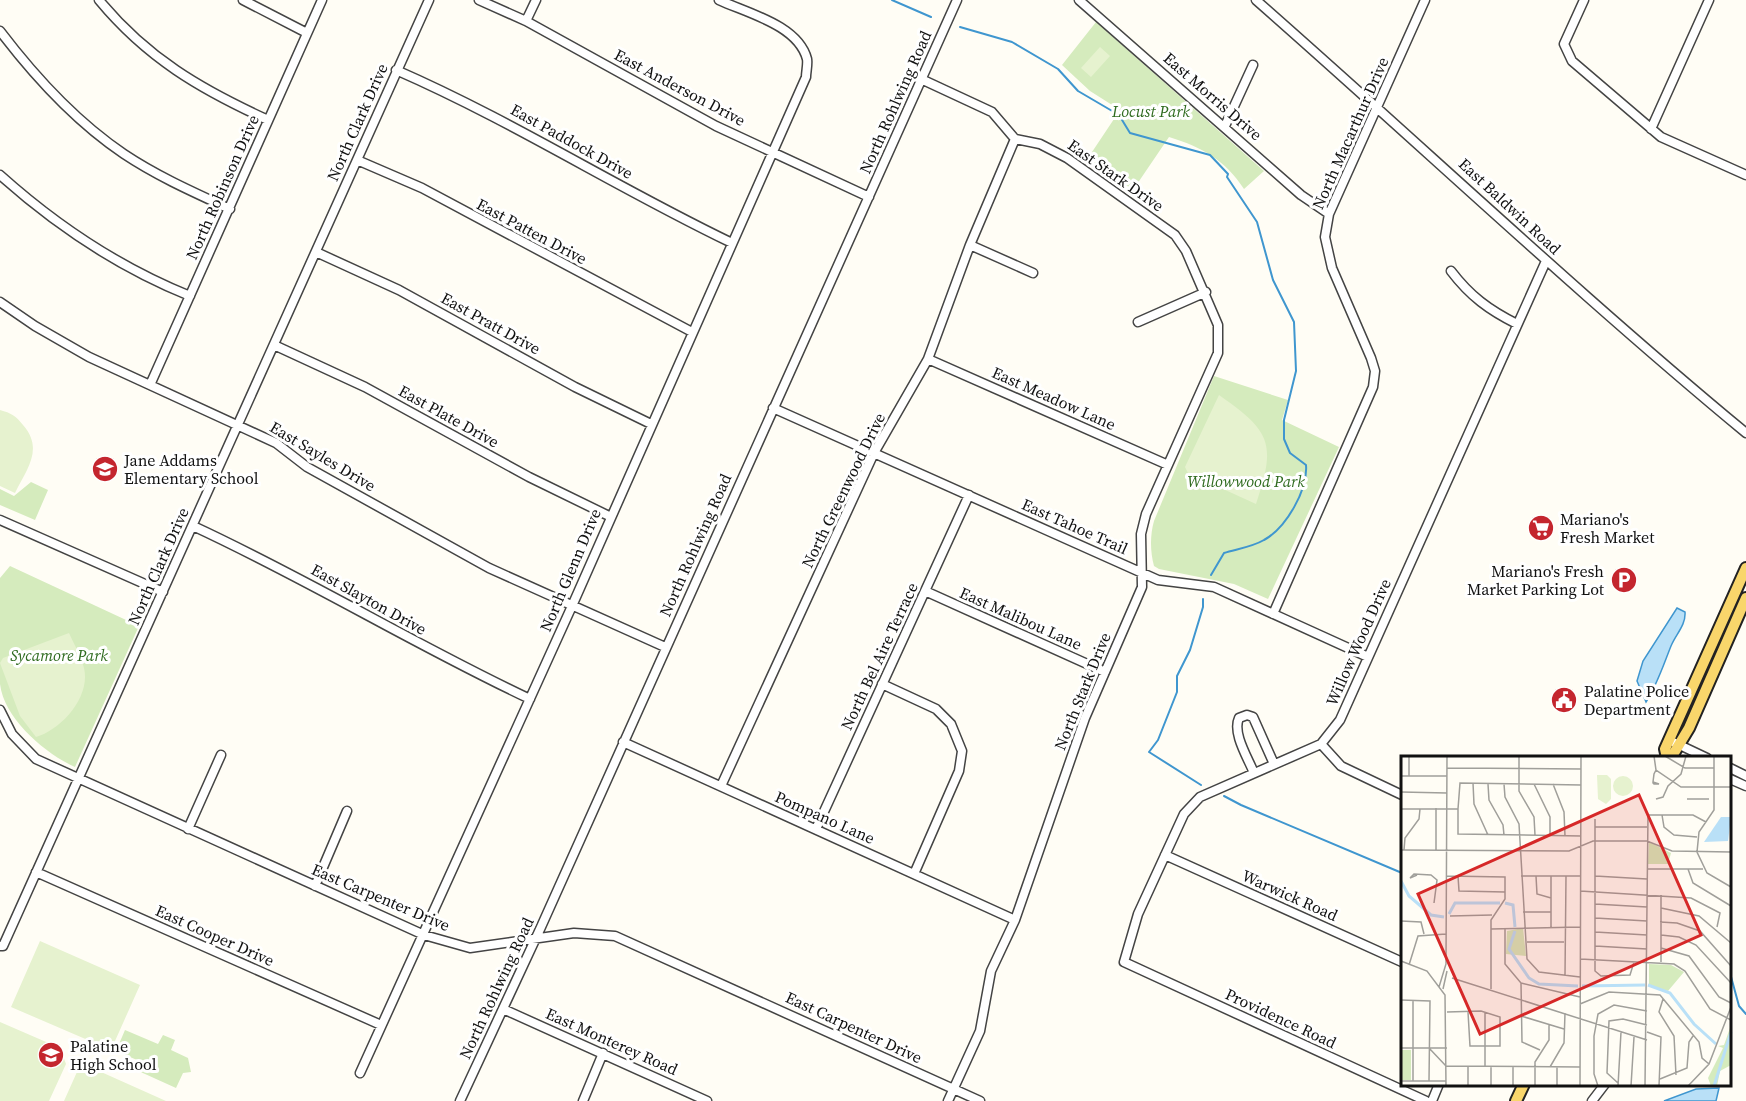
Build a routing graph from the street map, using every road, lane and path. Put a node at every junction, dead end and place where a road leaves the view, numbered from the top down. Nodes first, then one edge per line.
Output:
1 (99, 0) edge
2 (243, 0) edge
3 (322, 0) edge
4 (429, 0) edge
5 (479, 0) edge
6 (536, 0) edge
7 (719, 0) edge
8 (957, 0) edge
9 (1079, 0) edge
10 (1256, 0) edge
11 (1425, 0) edge
12 (1584, 0) edge
13 (1709, 0) edge
14 (526, 21) junction
15 (0, 31) edge
16 (307, 33) junction
17 (1253, 65) dead end
18 (396, 70) junction
19 (921, 79) junction
20 (1377, 106) junction
21 (268, 120) junction
22 (1225, 126) junction
23 (1652, 129) junction
24 (1016, 139) junction
25 (773, 151) junction
26 (357, 159) junction
27 (0, 175) edge
28 (1746, 175) edge
29 (869, 197) junction
30 (230, 209) junction
31 (1329, 214) junction
32 (732, 243) junction
33 (970, 245) junction
34 (316, 252) junction
35 (1546, 261) junction
36 (1451, 271) dead end
37 (1033, 273) dead end
38 (1206, 292) junction
39 (190, 296) junction
40 (0, 302) edge
41 (1138, 322) dead end
42 (1517, 324) junction
43 (692, 332) junction
44 (274, 345) junction
45 (928, 359) junction
46 (150, 385) junction
47 (773, 408) junction
48 (651, 424) junction
49 (238, 426) junction
50 (1746, 433) edge
51 (874, 453) junction
52 (1168, 465) junction
53 (969, 495) junction
54 (609, 516) junction
55 (0, 519) edge
56 (193, 526) junction
57 (1746, 569) edge
58 (1142, 573) junction
59 (925, 591) junction
60 (163, 592) junction
61 (1746, 598) edge
62 (572, 606) junction
63 (1273, 614) junction
64 (665, 647) junction
65 (1368, 657) junction
66 (1105, 672) junction
67 (882, 684) junction
68 (530, 699) junction
69 (0, 710) edge
70 (623, 742) junction
71 (1322, 744) junction
72 (1673, 751) edge
73 (221, 755) dead end
74 (1697, 756) edge
75 (1274, 764) junction
76 (1731, 768) edge
77 (1254, 773) junction
78 (1746, 776) edge
79 (1731, 778) edge
80 (78, 780) junction
81 (721, 786) junction
82 (1746, 786) edge
83 (1401, 795) edge
84 (347, 811) dead end
85 (188, 829) junction
86 (816, 830) junction
87 (1165, 855) junction
88 (36, 873) junction
89 (914, 874) junction
90 (315, 886) junction
91 (1015, 920) junction
92 (424, 935) junction
93 (534, 939) junction
94 (1, 946) edge
95 (1401, 962) edge
96 (503, 1009) junction
97 (381, 1025) junction
98 (603, 1053) junction
99 (360, 1073) dead end
100 (1438, 1086) edge
101 (1523, 1086) edge
102 (1603, 1086) edge
103 (954, 1089) junction
104 (705, 1100) edge
105 (460, 1101) edge
106 (583, 1101) edge
107 (948, 1101) edge
108 (980, 1101) edge
109 (1426, 1101) edge
110 (1432, 1101) edge
111 (1516, 1101) edge
112 (1592, 1101) edge

1 - 21 street
2 - 16 street
3 - 16 street, North Robinson Drive
4 - 18 street, North Clark Drive
5 - 14 street, East Anderson Drive
6 - 14 street
7 - 25 street, North Glenn Drive
8 - 19 street, North Rohlwing Road
9 - 22 street, East Morris Drive
10 - 20 street, East Baldwin Road
11 - 20 street, North Macarthur Drive
12 - 23 street
13 - 23 street
14 - 25 street, East Anderson Drive
15 - 30 street
16 - 21 street, North Robinson Drive
17 - 22 street
18 - 26 street, North Clark Drive
18 - 32 street, East Paddock Drive
19 - 24 street
19 - 29 street, North Rohlwing Road
20 - 31 street, North Macarthur Drive
20 - 35 street, East Baldwin Road
21 - 30 street, North Robinson Drive
22 - 31 street, East Morris Drive
23 - 28 street
24 - 33 street, North Greenwood Drive
24 - 38 street, East Stark Drive
25 - 29 street, East Anderson Drive
25 - 32 street, North Glenn Drive
26 - 34 street, North Clark Drive
26 - 43 street, East Patten Drive
27 - 39 street
29 - 47 street, North Rohlwing Road
30 - 39 street, North Robinson Drive
31 - 63 street, North Macarthur Drive
32 - 43 street, North Glenn Drive
33 - 37 street
33 - 45 street, North Greenwood Drive
34 - 44 street, North Clark Drive
34 - 48 street, East Pratt Drive
35 - 42 street, Willow Wood Drive
35 - 50 street, East Baldwin Road
36 - 42 street
38 - 41 street
38 - 52 street, North Stark Drive
39 - 46 street, North Robinson Drive
40 - 46 street, East Sayles Drive
42 - 65 street, Willow Wood Drive
43 - 48 street, North Glenn Drive
44 - 49 street, North Clark Drive
44 - 54 street, East Plate Drive
45 - 51 street, North Greenwood Drive
45 - 52 street, East Meadow Lane
46 - 49 street, East Sayles Drive
47 - 51 street, East Tahoe Trail
47 - 64 street, North Rohlwing Road
48 - 54 street, North Glenn Drive
49 - 56 street, North Clark Drive
49 - 62 street, East Sayles Drive
51 - 53 street, East Tahoe Trail
51 - 81 street, North Greenwood Drive
52 - 58 street, North Stark Drive
53 - 58 street, East Tahoe Trail
53 - 59 street, North Bel Aire Terrace
54 - 62 street, North Glenn Drive
55 - 60 street
56 - 60 street, North Clark Drive
56 - 68 street, East Slayton Drive
57 - 72 main road
58 - 63 street, East Tahoe Trail
58 - 66 street, North Stark Drive
59 - 66 street, East Malibou Lane
59 - 67 street, North Bel Aire Terrace
60 - 80 street, North Clark Drive
61 - 72 main road
62 - 64 street, East Sayles Drive
62 - 68 street, North Glenn Drive
63 - 65 street, East Tahoe Trail
64 - 70 street, North Rohlwing Road
65 - 71 street, Willow Wood Drive
66 - 91 street, North Stark Drive
67 - 86 street, North Bel Aire Terrace
67 - 89 street
68 - 92 street, North Glenn Drive
69 - 80 street, East Carpenter Drive
70 - 81 street, Pompano Lane
70 - 93 street, North Rohlwing Road
71 - 75 street
71 - 83 street
72 - 74 street
73 - 85 street
75 - 77 street
75 - 77 street
76 - 78 street
77 - 87 street
79 - 82 street
80 - 85 street, East Carpenter Drive
80 - 88 street, North Clark Drive
81 - 86 street, Pompano Lane
84 - 90 street
85 - 90 street, East Carpenter Drive
86 - 89 street, Pompano Lane
87 - 95 street, Warwick Road
87 - 109 street, Providence Road
88 - 94 street, North Clark Drive
88 - 97 street, East Cooper Drive
89 - 91 street, Pompano Lane
90 - 92 street, East Carpenter Drive
91 - 103 street, North Stark Drive
92 - 93 street, East Carpenter Drive
92 - 97 street, North Glenn Drive
93 - 96 street, North Rohlwing Road
93 - 103 street, East Carpenter Drive
96 - 98 street, East Monterey Road
96 - 105 street, North Rohlwing Road
97 - 99 street, North Glenn Drive
98 - 104 street, East Monterey Road
98 - 106 street
100 - 110 street
101 - 111 main road
102 - 112 street
103 - 107 street, North Stark Drive
103 - 108 street, East Carpenter Drive

